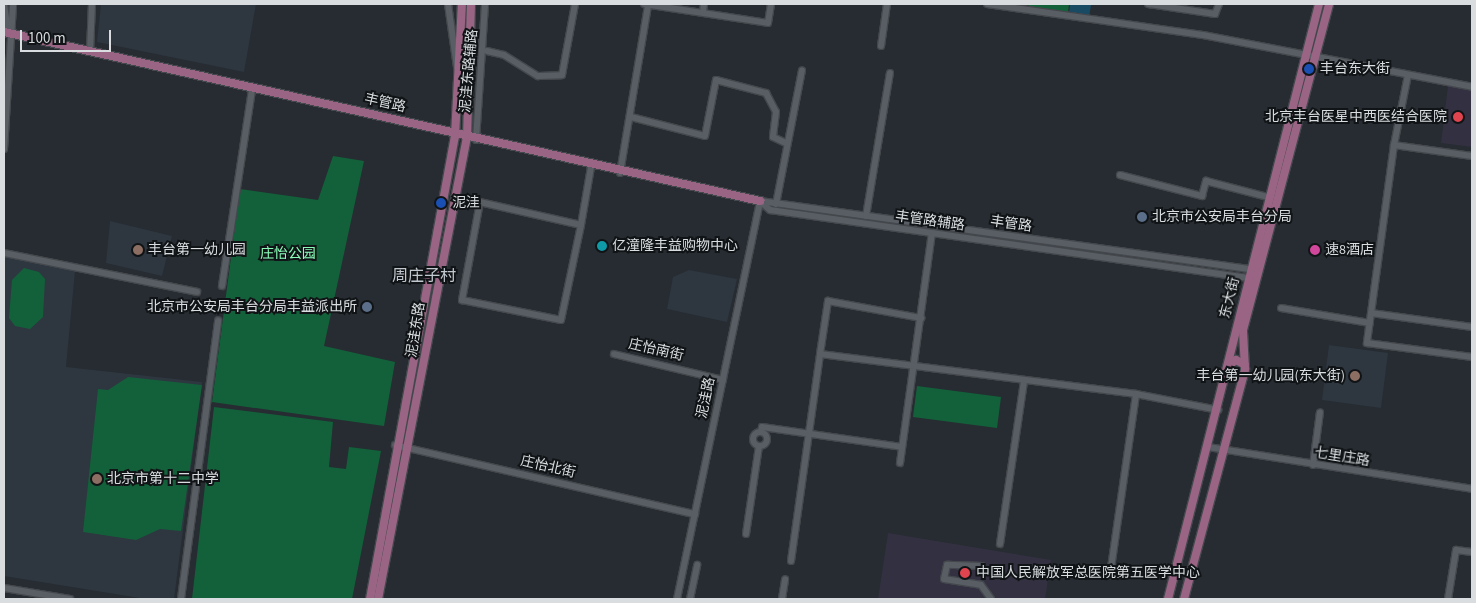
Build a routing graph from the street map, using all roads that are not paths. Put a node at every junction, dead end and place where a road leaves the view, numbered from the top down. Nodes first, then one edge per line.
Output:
1 (4, 4) edge
2 (13, 4) edge
3 (92, 4) edge
4 (448, 4) edge
5 (462, 4) edge
6 (471, 4) edge
7 (485, 4) edge
8 (575, 4) edge
9 (646, 4) edge
10 (704, 4) edge
11 (772, 4) edge
12 (887, 4) edge
13 (986, 4) edge
14 (1148, 4) edge
15 (1218, 4) edge
16 (1319, 4) edge
17 (1328, 4) edge
18 (702, 12) junction
19 (8, 35) edge
20 (881, 46) dead end
21 (90, 51) junction
22 (488, 51) dead end
23 (1305, 56) junction
24 (1315, 58) junction
25 (802, 70) dead end
26 (458, 72) junction
27 (890, 74) dead end
28 (1408, 75) junction
29 (1472, 87) edge
30 (252, 91) junction
31 (631, 117) junction
32 (455, 134) junction
33 (467, 136) junction
34 (476, 138) junction
35 (786, 143) junction
36 (1394, 145) junction
37 (4, 149) edge
38 (1472, 156) edge
39 (591, 167) junction
40 (620, 171) junction
41 (1120, 175) dead end
42 (1268, 196) junction
43 (760, 201) junction
44 (776, 204) junction
45 (865, 216) junction
46 (847, 222) junction
47 (581, 225) junction
48 (932, 233) junction
49 (1097, 248) junction
50 (4, 253) edge
51 (1115, 260) junction
52 (1250, 269) junction
53 (1259, 270) junction
54 (1248, 278) junction
55 (222, 286) dead end
56 (197, 292) dead end
57 (1281, 308) dead end
58 (1372, 313) junction
59 (921, 318) junction
60 (218, 320) dead end
61 (1370, 323) junction
62 (1472, 327) edge
63 (614, 354) dead end
64 (820, 354) junction
65 (1472, 357) edge
66 (1245, 365) junction
67 (1228, 366) junction
68 (914, 367) junction
69 (723, 380) junction
70 (1024, 381) junction
71 (1136, 394) junction
72 (1218, 410) junction
73 (1320, 412) dead end
74 (809, 434) junction
75 (401, 446) junction
76 (1208, 447) junction
77 (902, 448) junction
78 (1224, 452) junction
79 (900, 463) dead end
80 (1313, 465) junction
81 (1472, 489) edge
82 (695, 514) junction
83 (746, 534) dead end
84 (1000, 544) dead end
85 (1472, 552) edge
86 (791, 561) dead end
87 (696, 565) dead end
88 (982, 566) dead end
89 (1110, 575) dead end
90 (785, 579) dead end
91 (4, 588) edge
92 (70, 599) edge
93 (181, 599) edge
94 (370, 599) edge
95 (378, 599) edge
96 (677, 599) edge
97 (690, 599) edge
98 (782, 599) edge
99 (991, 599) edge
100 (1168, 599) edge
101 (1184, 599) edge
102 (1448, 599) edge

1 - 19 street
2 - 19 street
3 - 21 street
4 - 26 street, 泥洼东路辅路
5 - 26 main road, 泥洼东路
6 - 33 main road, 泥洼东路
7 - 34 street, 泥洼东路辅路
8 - 22 street
9 - 18 street
9 - 31 street
10 - 18 street
11 - 18 street
12 - 20 street
13 - 23 street
14 - 15 street
16 - 23 main road, 东大街
17 - 24 main road, 东大街
19 - 21 main road, 丰管路
19 - 30 main road, 丰管路
19 - 37 street
21 - 32 main road, 丰管路
23 - 24 street
23 - 42 main road, 东大街
24 - 28 street
24 - 53 main road, 东大街
25 - 35 street
26 - 32 main road, 泥洼东路
27 - 45 street
28 - 29 street
28 - 36 street
30 - 32 main road, 丰管路
30 - 55 street
31 - 35 street
31 - 40 street
32 - 33 main road, 丰管路
32 - 75 main road, 泥洼东路
33 - 34 main road, 丰管路
33 - 75 main road, 泥洼东路
34 - 39 main road, 丰管路
34 - 40 main road, 丰管路
35 - 44 street
36 - 38 street
36 - 58 street
39 - 40 main road, 丰管路
39 - 47 street
40 - 43 main road, 丰管路
41 - 42 street
42 - 52 main road, 东大街
43 - 44 street, 丰管路
43 - 46 street, 丰管路辅路
43 - 69 street, 泥洼路
44 - 45 street, 丰管路
45 - 46 street
45 - 49 street, 丰管路
46 - 48 street, 丰管路辅路
47 - 47 street
48 - 51 street, 丰管路辅路
48 - 59 street
49 - 51 street
49 - 52 street, 丰管路
50 - 56 street
51 - 54 street, 丰管路辅路
52 - 53 street, 丰管路
52 - 54 main road, 东大街
53 - 66 main road, 东大街
54 - 67 main road, 东大街
57 - 61 street
58 - 61 street
58 - 62 street
59 - 64 street
59 - 68 street
60 - 93 street
61 - 65 street
63 - 69 street, 庄怡南街
64 - 68 street
64 - 74 street
66 - 67 main road
66 - 78 main road, 东大街
67 - 72 main road, 东大街
68 - 70 street
68 - 77 street
69 - 82 street, 泥洼路
70 - 71 street
70 - 84 street
71 - 72 street
71 - 89 street
72 - 76 main road, 东大街
73 - 80 street
74 - 77 street
74 - 83 street
74 - 86 street
75 - 82 street, 庄怡北街
75 - 94 main road, 泥洼东路
75 - 95 main road, 泥洼东路
76 - 78 street, 七里庄路
76 - 100 main road, 东大街
77 - 79 street
78 - 80 street, 七里庄路
78 - 101 main road, 东大街
80 - 81 street, 七里庄路
82 - 96 street, 泥洼路
85 - 102 street
87 - 97 street
88 - 99 street
90 - 98 street
91 - 92 street

